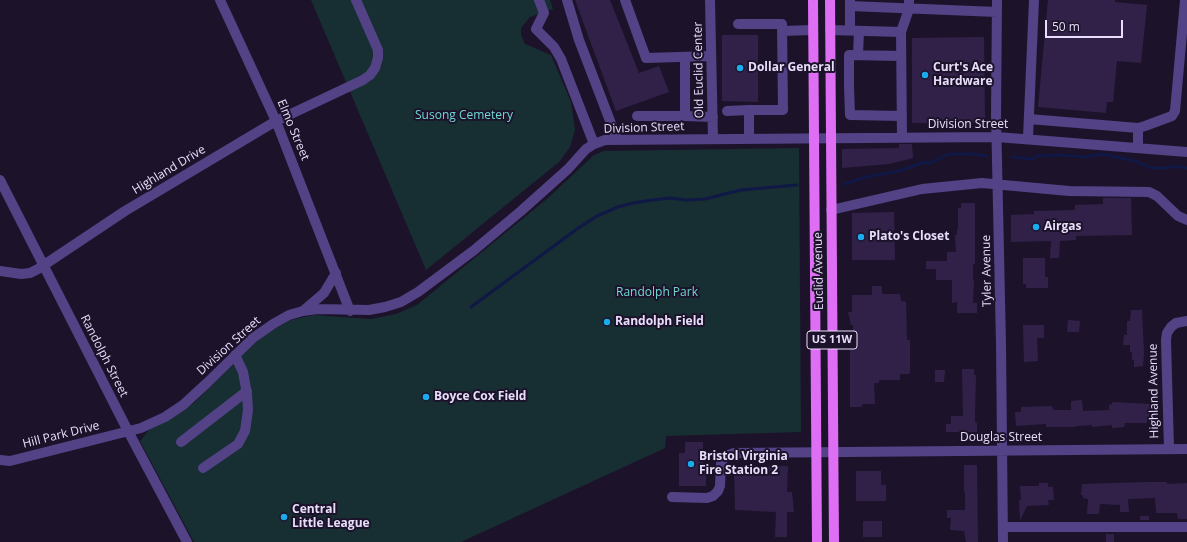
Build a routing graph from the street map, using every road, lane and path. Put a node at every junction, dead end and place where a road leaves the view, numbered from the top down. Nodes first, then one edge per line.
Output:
1 (220, 0) edge
2 (356, 0) edge
3 (539, 0) edge
4 (567, 0) edge
5 (625, 0) edge
6 (710, 0) edge
7 (813, 0) edge
8 (830, 0) edge
9 (997, 0) edge
10 (1034, 0) edge
11 (1185, 0) edge
12 (850, 3) edge
13 (909, 5) edge
14 (996, 12) junction
15 (738, 24) dead end
16 (813, 30) junction
17 (830, 30) junction
18 (782, 31) junction
19 (854, 31) junction
20 (901, 32) junction
21 (858, 55) junction
22 (711, 56) junction
23 (901, 56) junction
24 (685, 57) junction
25 (749, 110) junction
26 (727, 111) dead end
27 (637, 116) dead end
28 (685, 116) junction
29 (902, 116) junction
30 (713, 117) junction
31 (1029, 119) junction
32 (276, 121) junction
33 (1138, 128) junction
34 (997, 137) junction
35 (830, 138) junction
36 (902, 138) junction
37 (1028, 138) junction
38 (618, 139) junction
39 (713, 139) junction
40 (749, 139) junction
41 (814, 139) junction
42 (594, 144) junction
43 (1138, 148) junction
44 (1187, 152) edge
45 (0, 180) edge
46 (998, 183) junction
47 (831, 210) junction
48 (1187, 220) edge
49 (44, 265) junction
50 (0, 271) edge
51 (336, 273) junction
52 (303, 311) junction
53 (350, 311) junction
54 (1187, 322) edge
55 (235, 355) junction
56 (247, 391) junction
57 (128, 431) junction
58 (181, 442) dead end
59 (1169, 449) junction
60 (1187, 449) edge
61 (1002, 451) junction
62 (816, 452) junction
63 (834, 452) junction
64 (0, 460) edge
65 (203, 468) dead end
66 (672, 497) dead end
67 (1003, 527) junction
68 (1187, 527) edge
69 (187, 542) edge
70 (817, 542) edge
71 (834, 542) edge
72 (1004, 542) edge

1 - 32 street, Elmo Street
2 - 32 street, Highland Drive
3 - 42 street
4 - 38 street
5 - 24 street
6 - 22 street, Old Euclid Center
7 - 16 main road, Euclid Avenue / US 11W
8 - 17 main road, Euclid Avenue / US 11W
9 - 14 street, Tyler Avenue
10 - 31 street
11 - 33 street
12 - 13 street
12 - 19 street
13 - 14 street
13 - 20 street
14 - 34 street, Tyler Avenue
15 - 18 street
16 - 18 street
16 - 41 main road, Euclid Avenue / US 11W
17 - 19 street
17 - 35 main road, Euclid Avenue / US 11W
18 - 25 street
19 - 20 street
19 - 21 street
20 - 23 street
21 - 23 street
21 - 29 street
22 - 24 street
22 - 30 street, Old Euclid Center
23 - 29 street
24 - 28 street
25 - 26 street
25 - 40 street
27 - 28 street
28 - 30 street
29 - 36 street
30 - 39 street, Old Euclid Center
31 - 33 street
31 - 37 street
32 - 49 street, Highland Drive
32 - 51 street, Elmo Street
33 - 43 street
34 - 36 street, Division Street
34 - 37 street, Division Street
34 - 46 street, Tyler Avenue
35 - 36 street, Division Street
35 - 41 street, Division Street
35 - 47 main road, Euclid Avenue / US 11W
37 - 43 street, Division Street
38 - 39 street, Division Street
38 - 42 street, Division Street
39 - 40 street, Division Street
40 - 41 street, Division Street
41 - 62 main road, Euclid Avenue / US 11W
42 - 53 street, Division Street
43 - 44 street, Division Street
45 - 49 street, Randolph Street
46 - 47 street
46 - 48 street
46 - 61 street, Tyler Avenue
47 - 63 main road, Euclid Avenue / US 11W
49 - 50 street, Highland Drive
49 - 57 street, Randolph Street
51 - 52 street
51 - 53 street, Elmo Street
52 - 53 street, Division Street
52 - 55 street, Division Street
54 - 59 street, Highland Avenue
55 - 56 street
55 - 57 street, Division Street
56 - 58 street
56 - 65 street
57 - 64 street, Hill Park Drive
57 - 69 street, Randolph Street
59 - 60 street, Douglas Street
59 - 61 street, Douglas Street
61 - 63 street, Douglas Street
61 - 67 street, Tyler Avenue
62 - 63 street, Douglas Street
62 - 66 street, Douglas Street
62 - 70 main road, Euclid Avenue / US 11W
63 - 71 main road, Euclid Avenue / US 11W
67 - 68 street
67 - 72 street, Tyler Avenue

